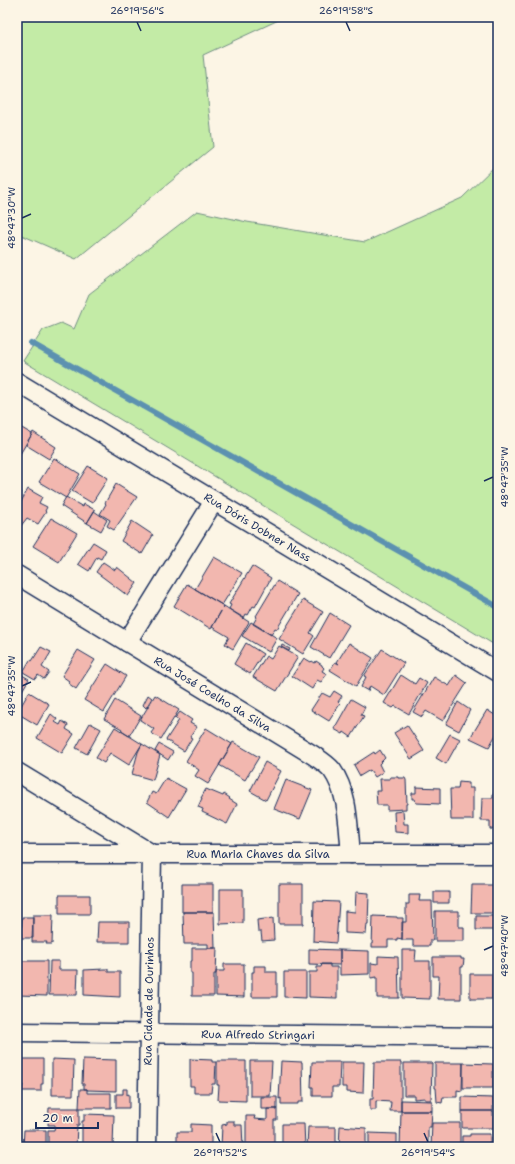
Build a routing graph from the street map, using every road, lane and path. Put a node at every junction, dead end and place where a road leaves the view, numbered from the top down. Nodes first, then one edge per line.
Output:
1 (17, 382) edge
2 (214, 501) junction
3 (17, 575) edge
4 (127, 642) junction
5 (498, 672) edge
6 (17, 772) edge
7 (17, 854) edge
8 (152, 854) junction
9 (350, 854) junction
10 (498, 854) edge
11 (17, 1032) edge
12 (148, 1033) junction
13 (498, 1037) edge
14 (147, 1147) edge

1 - 2 street, Rua Dóris Dobner Nass
2 - 4 street
2 - 5 street, Rua Dóris Dobner Nass
3 - 4 street, Rua José Coelho da Silva
4 - 9 street, Rua José Coelho da Silva
6 - 8 street
7 - 8 street, Rua Maria Chaves da Silva
8 - 9 street, Rua Maria Chaves da Silva
8 - 12 street, Rua Cidade de Ourinhos
9 - 10 street, Rua Maria Chaves da Silva
11 - 12 street, Rua Alfredo Stringari
12 - 13 street, Rua Alfredo Stringari
12 - 14 street, Rua Cidade de Ourinhos

